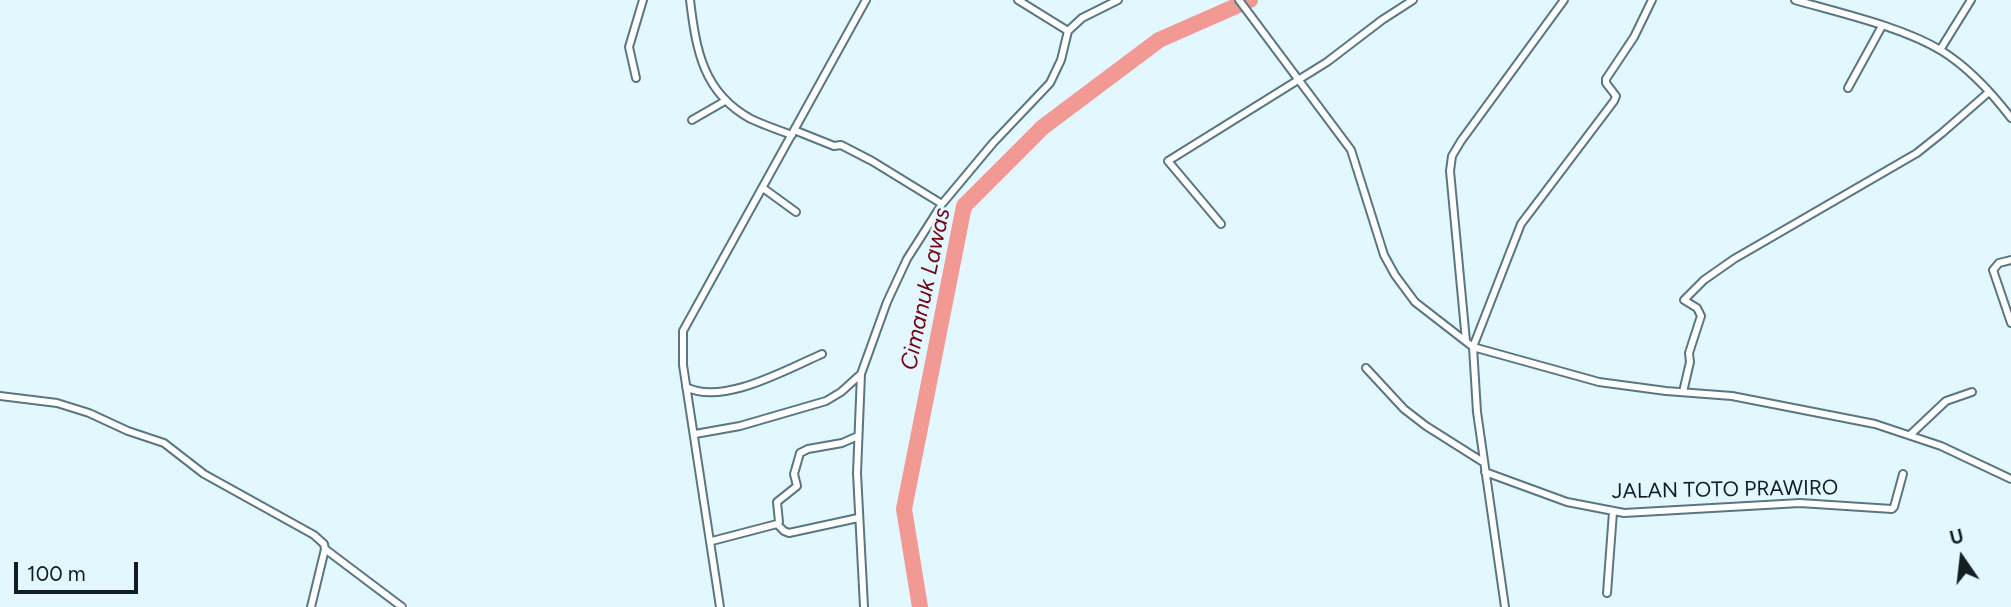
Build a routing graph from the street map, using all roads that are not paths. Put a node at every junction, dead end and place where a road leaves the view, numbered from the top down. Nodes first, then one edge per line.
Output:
1 (642, 0) edge
2 (690, 0) edge
3 (866, 0) edge
4 (1018, 0) edge
5 (1040, 0) edge
6 (1118, 0) edge
7 (1239, 0) edge
8 (1413, 0) edge
9 (1564, 0) edge
10 (1652, 0) edge
11 (1795, 0) edge
12 (1971, 0) edge
13 (1034, 8) junction
14 (1882, 26) junction
15 (1068, 31) junction
16 (1940, 50) junction
17 (636, 78) dead end
18 (1298, 79) junction
19 (1849, 88) dead end
20 (1989, 92) junction
21 (725, 101) junction
22 (2011, 118) edge
23 (692, 120) dead end
24 (793, 132) junction
25 (762, 188) junction
26 (942, 204) junction
27 (796, 212) dead end
28 (1221, 224) dead end
29 (2011, 260) edge
30 (2011, 323) edge
31 (1466, 341) junction
32 (1474, 347) junction
33 (822, 354) dead end
34 (1366, 368) dead end
35 (861, 374) junction
36 (686, 387) junction
37 (1683, 392) junction
38 (1972, 392) dead end
39 (0, 396) edge
40 (695, 434) junction
41 (1910, 435) junction
42 (858, 436) junction
43 (1483, 462) junction
44 (1485, 472) junction
45 (1903, 474) dead end
46 (2011, 479) edge
47 (1613, 512) junction
48 (858, 518) junction
49 (777, 524) junction
50 (712, 541) junction
51 (325, 549) junction
52 (1607, 593) dead end
53 (311, 607) edge
54 (402, 607) edge
55 (720, 607) edge
56 (864, 607) edge
57 (1505, 607) edge

1 - 17 street
2 - 21 street
3 - 24 street
4 - 13 street
5 - 13 street
6 - 15 street
7 - 18 street
8 - 18 street
9 - 31 street
10 - 32 street
11 - 14 street
12 - 16 street
13 - 15 street
14 - 16 street
14 - 19 street
15 - 26 street
16 - 20 street
18 - 28 street
18 - 31 street
20 - 22 street
20 - 37 street
21 - 23 street
21 - 24 street
24 - 25 street
24 - 26 street
25 - 27 street
25 - 36 street
26 - 35 street
29 - 30 street
31 - 32 street
32 - 37 street
32 - 43 street
33 - 36 street
34 - 43 street
35 - 40 street
35 - 42 street
36 - 40 street
37 - 41 street
38 - 41 street
39 - 51 street
40 - 50 street
41 - 46 street
42 - 48 street
42 - 49 street
43 - 44 street
44 - 47 street, JALAN TOTO PRAWIRO
44 - 57 street
45 - 47 street, JALAN TOTO PRAWIRO
47 - 52 street
48 - 49 street
48 - 56 street
49 - 50 street
50 - 55 street
51 - 53 street
51 - 54 street

